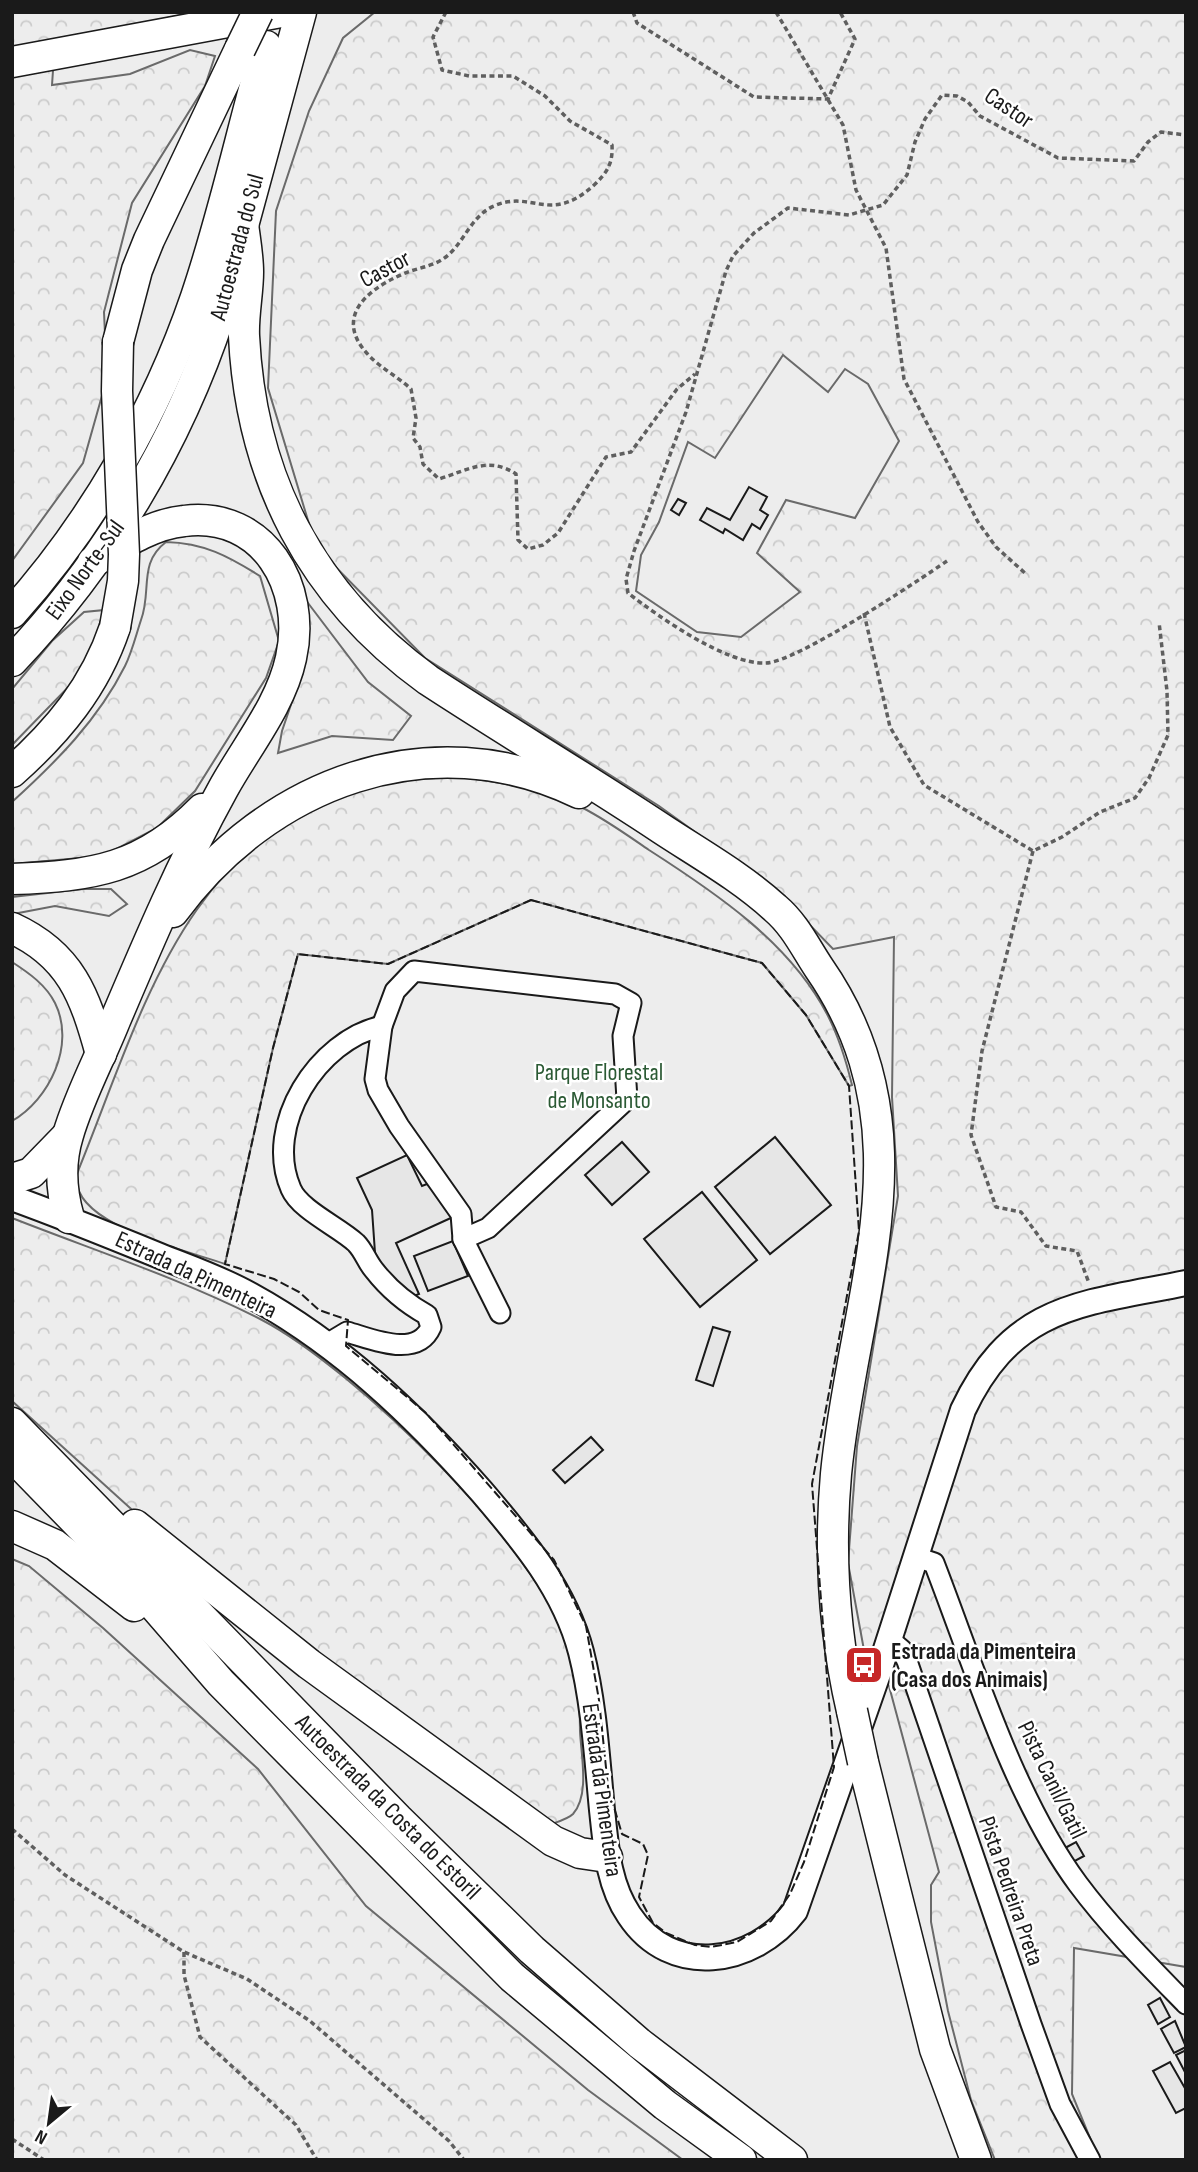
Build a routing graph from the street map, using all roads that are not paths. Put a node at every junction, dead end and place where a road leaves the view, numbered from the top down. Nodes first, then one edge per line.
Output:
1 (258, 12) edge
2 (275, 12) edge
3 (281, 12) edge
4 (301, 12) edge
5 (266, 48) junction
6 (12, 62) edge
7 (243, 224) junction
8 (122, 456) joint
9 (150, 473) joint
10 (93, 562) junction
11 (12, 613) edge
12 (12, 661) edge
13 (12, 772) edge
14 (225, 786) junction
15 (12, 879) edge
16 (12, 928) edge
17 (812, 958) junction
18 (141, 959) junction
19 (382, 1026) junction
20 (101, 1054) junction
21 (67, 1136) junction
22 (12, 1179) edge
23 (12, 1198) edge
24 (69, 1218) junction
25 (463, 1239) junction
26 (1186, 1283) edge
27 (500, 1314) dead end
28 (327, 1344) junction
29 (12, 1420) edge
30 (12, 1456) edge
31 (12, 1526) edge
32 (916, 1557) junction
33 (889, 1639) junction
34 (220, 1683) junction
35 (607, 1857) junction
36 (1186, 2004) edge
37 (741, 2160) edge
38 (792, 2160) edge
39 (976, 2160) edge
40 (1090, 2160) edge

1 - 5 highway, bridge
2 - 5 highway, Autoestrada do Sul
3 - 6 highway
4 - 5 highway, Autoestrada do Sul
5 - 7 highway, Autoestrada do Sul
5 - 8 highway, Autoestrada do Sul
5 - 13 highway, bridge
7 - 9 highway, Autoestrada do Sul
7 - 17 highway
8 - 11 highway, Eixo Norte-Sul
9 - 10 highway, Eixo Norte-Sul
10 - 12 highway, Eixo Norte-Sul
10 - 14 highway
14 - 15 highway
14 - 18 highway
16 - 20 highway
17 - 18 highway
17 - 39 highway, bridge
18 - 20 highway
19 - 25 street
19 - 25 street
19 - 28 street
20 - 21 highway
21 - 22 highway
21 - 24 highway
23 - 24 main road, Estrada da Pimenteira
24 - 28 main road, Estrada da Pimenteira
25 - 27 street
26 - 32 main road, Estrada da Pimenteira
28 - 35 main road, Estrada da Pimenteira
29 - 35 highway
29 - 38 highway, Autoestrada da Costa do Estoril
30 - 34 highway, Autoestrada da Costa do Estoril
31 - 34 highway
32 - 33 main road, Estrada da Pimenteira
32 - 36 street, Pista Canil/Gatil
33 - 35 main road, Estrada da Pimenteira
33 - 40 street, Pista Pedreira Preta
34 - 37 highway, Autoestrada da Costa do Estoril

